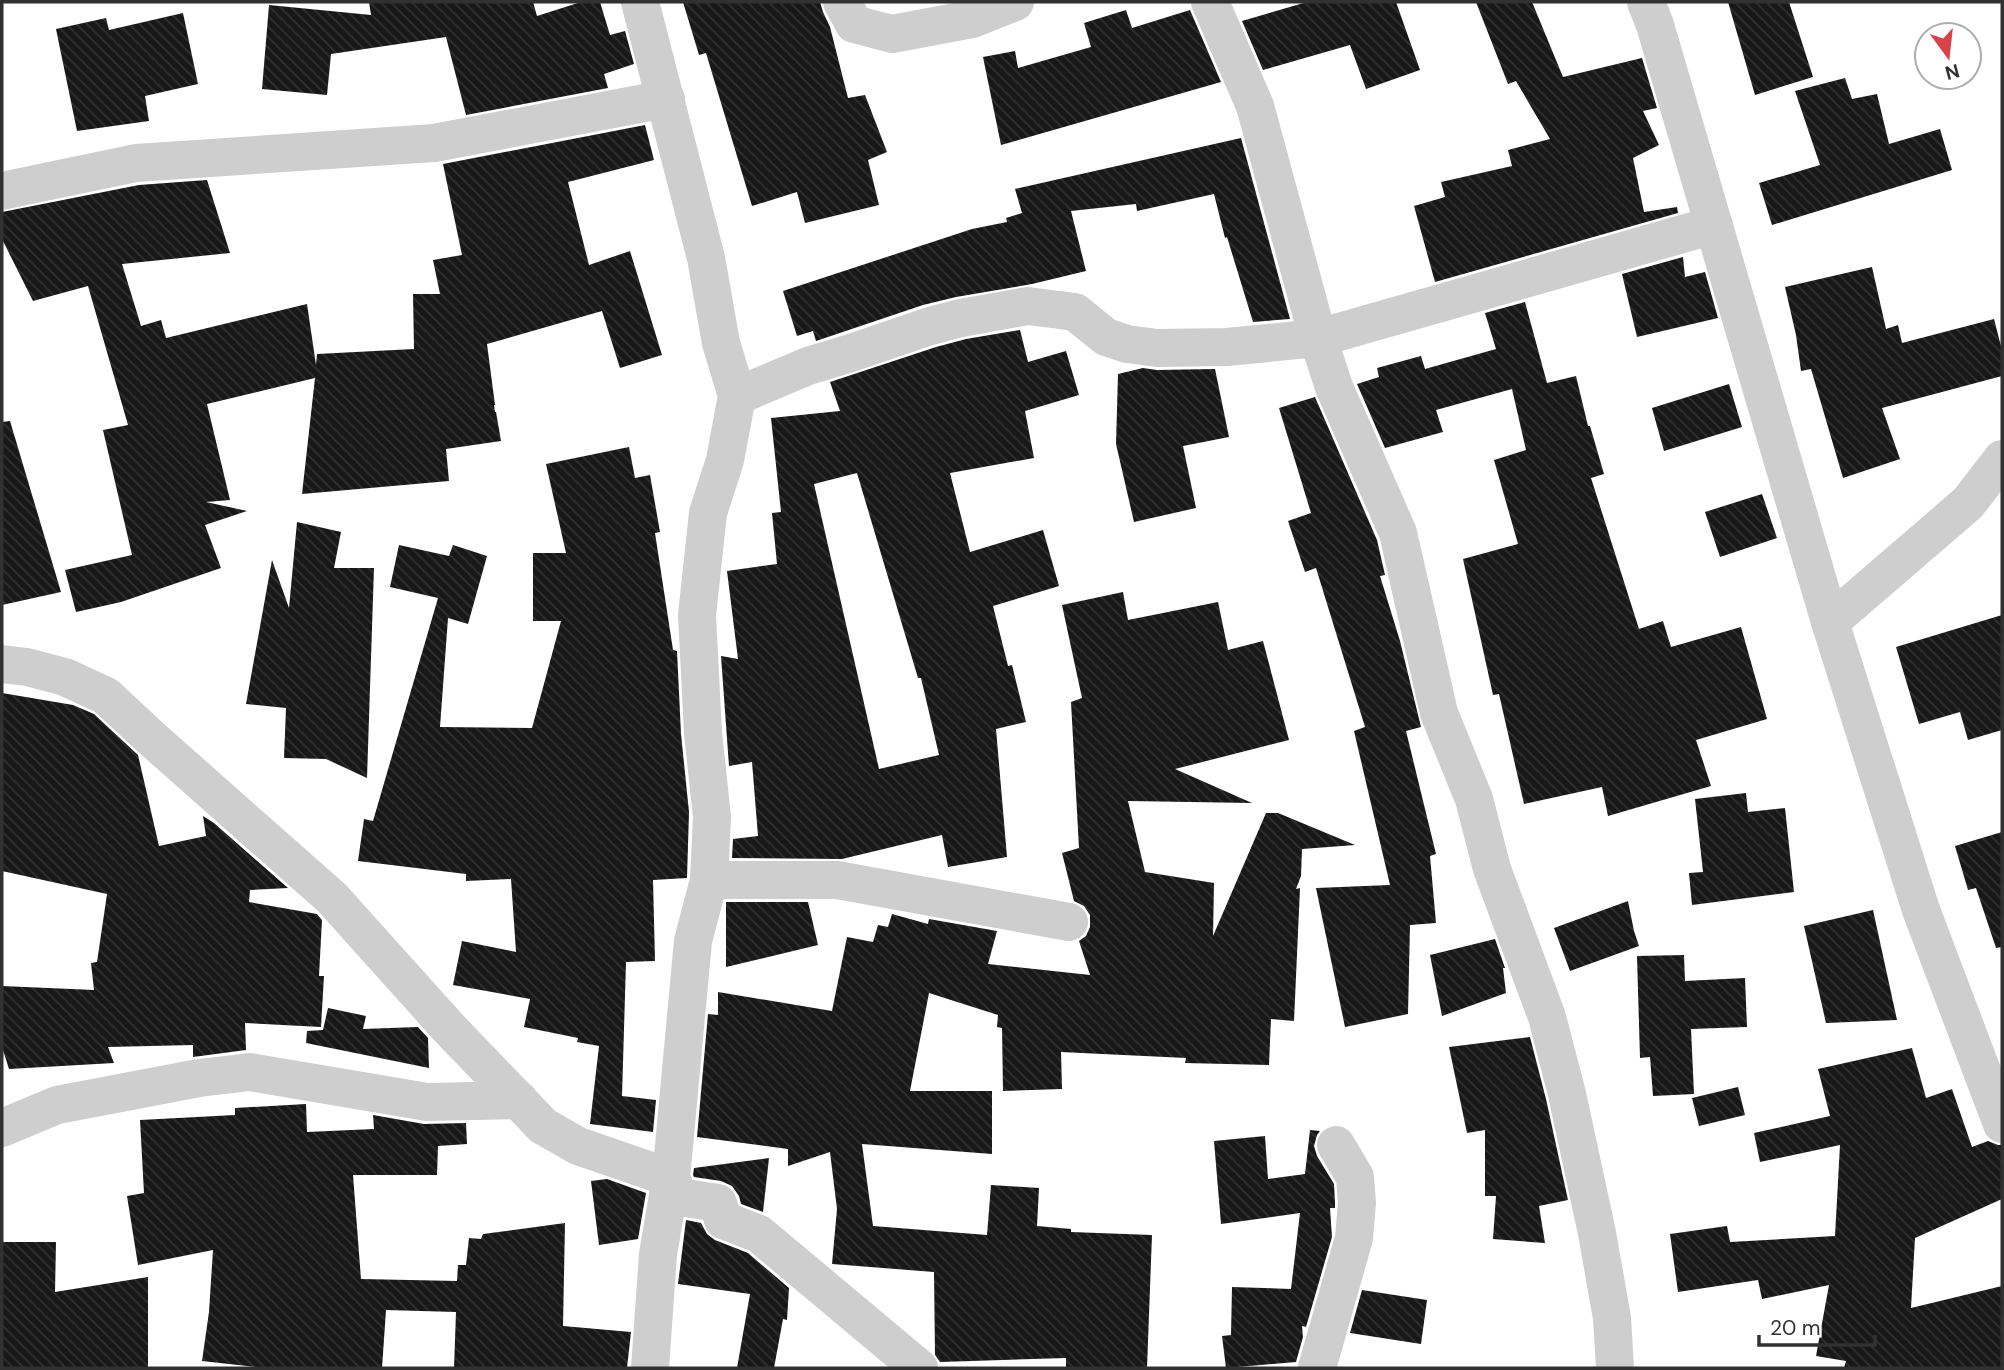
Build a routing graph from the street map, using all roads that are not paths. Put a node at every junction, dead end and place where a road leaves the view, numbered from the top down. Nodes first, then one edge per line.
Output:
1 (640, 2) edge
2 (842, 2) edge
3 (1015, 2) edge
4 (1210, 2) edge
5 (1646, 2) edge
6 (666, 99) junction
7 (2, 191) edge
8 (1714, 225) junction
9 (1318, 338) junction
10 (737, 396) junction
11 (2002, 459) edge
12 (1830, 622) junction
13 (2, 664) edge
14 (709, 880) junction
15 (1069, 922) dead end
16 (519, 1100) junction
17 (2002, 1124) edge
18 (2, 1128) edge
19 (1336, 1144) dead end
20 (671, 1178) junction
21 (650, 1368) edge
22 (919, 1368) edge
23 (1317, 1368) edge
24 (1615, 1368) edge

1 - 6 street
2 - 3 street
4 - 9 street
5 - 8 street
6 - 7 street
6 - 10 street
8 - 9 street
8 - 12 street
9 - 10 street
9 - 24 street
10 - 14 street
11 - 12 street
12 - 17 street
13 - 16 street
14 - 15 street
14 - 20 street
16 - 18 street
16 - 20 street
19 - 23 street
20 - 21 street
20 - 22 street

